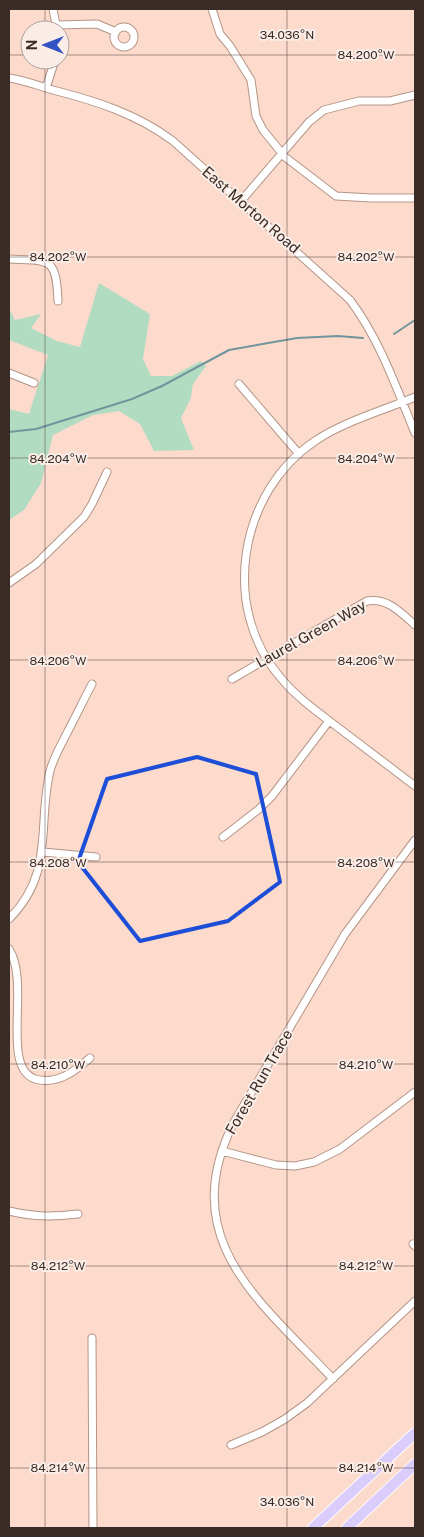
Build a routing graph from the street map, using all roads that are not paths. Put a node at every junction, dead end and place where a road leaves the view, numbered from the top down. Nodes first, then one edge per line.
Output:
1 (212, 9) edge
2 (70, 26) edge
3 (116, 32) dead end
4 (52, 70) edge
5 (9, 78) edge
6 (46, 88) junction
7 (415, 95) edge
8 (281, 154) junction
9 (415, 198) edge
10 (240, 201) junction
11 (9, 258) edge
12 (58, 302) dead end
13 (9, 374) edge
14 (34, 383) dead end
15 (239, 384) dead end
16 (415, 397) edge
17 (403, 402) junction
18 (415, 433) edge
19 (299, 454) junction
20 (107, 472) dead end
21 (9, 583) edge
22 (415, 625) edge
23 (267, 659) junction
24 (232, 679) dead end
25 (92, 684) dead end
26 (329, 721) junction
27 (415, 786) edge
28 (223, 837) dead end
29 (415, 840) edge
30 (42, 852) junction
31 (96, 857) dead end
32 (9, 919) edge
33 (9, 949) edge
34 (90, 1058) dead end
35 (415, 1092) edge
36 (222, 1151) junction
37 (9, 1211) edge
38 (78, 1214) dead end
39 (245, 1285) junction
40 (238, 1291) dead end
41 (415, 1301) edge
42 (92, 1338) dead end
43 (333, 1379) junction
44 (415, 1433) edge
45 (231, 1445) dead end
46 (415, 1464) edge
47 (93, 1528) edge
48 (313, 1528) edge
49 (348, 1528) edge

1 - 8 street
2 - 3 street
4 - 6 street
5 - 6 street, East Morton Road
6 - 10 street, East Morton Road
7 - 8 street
8 - 9 street
8 - 10 street
10 - 17 street, East Morton Road
11 - 12 street
13 - 14 street
15 - 19 street
16 - 17 street
17 - 18 street, East Morton Road
17 - 19 street
19 - 23 street
20 - 21 street
22 - 23 street, Laurel Green Way
23 - 24 street, Laurel Green Way
23 - 26 street
25 - 30 street
26 - 27 street
26 - 28 street
29 - 36 street, Forest Run Trace
30 - 31 street
30 - 32 street
33 - 34 street
35 - 36 street
36 - 39 street, Forest Run Trace
37 - 38 street
39 - 40 street
39 - 43 street, Forest Run Trace
41 - 43 street
42 - 47 street
43 - 45 street
44 - 48 highway
46 - 49 highway

